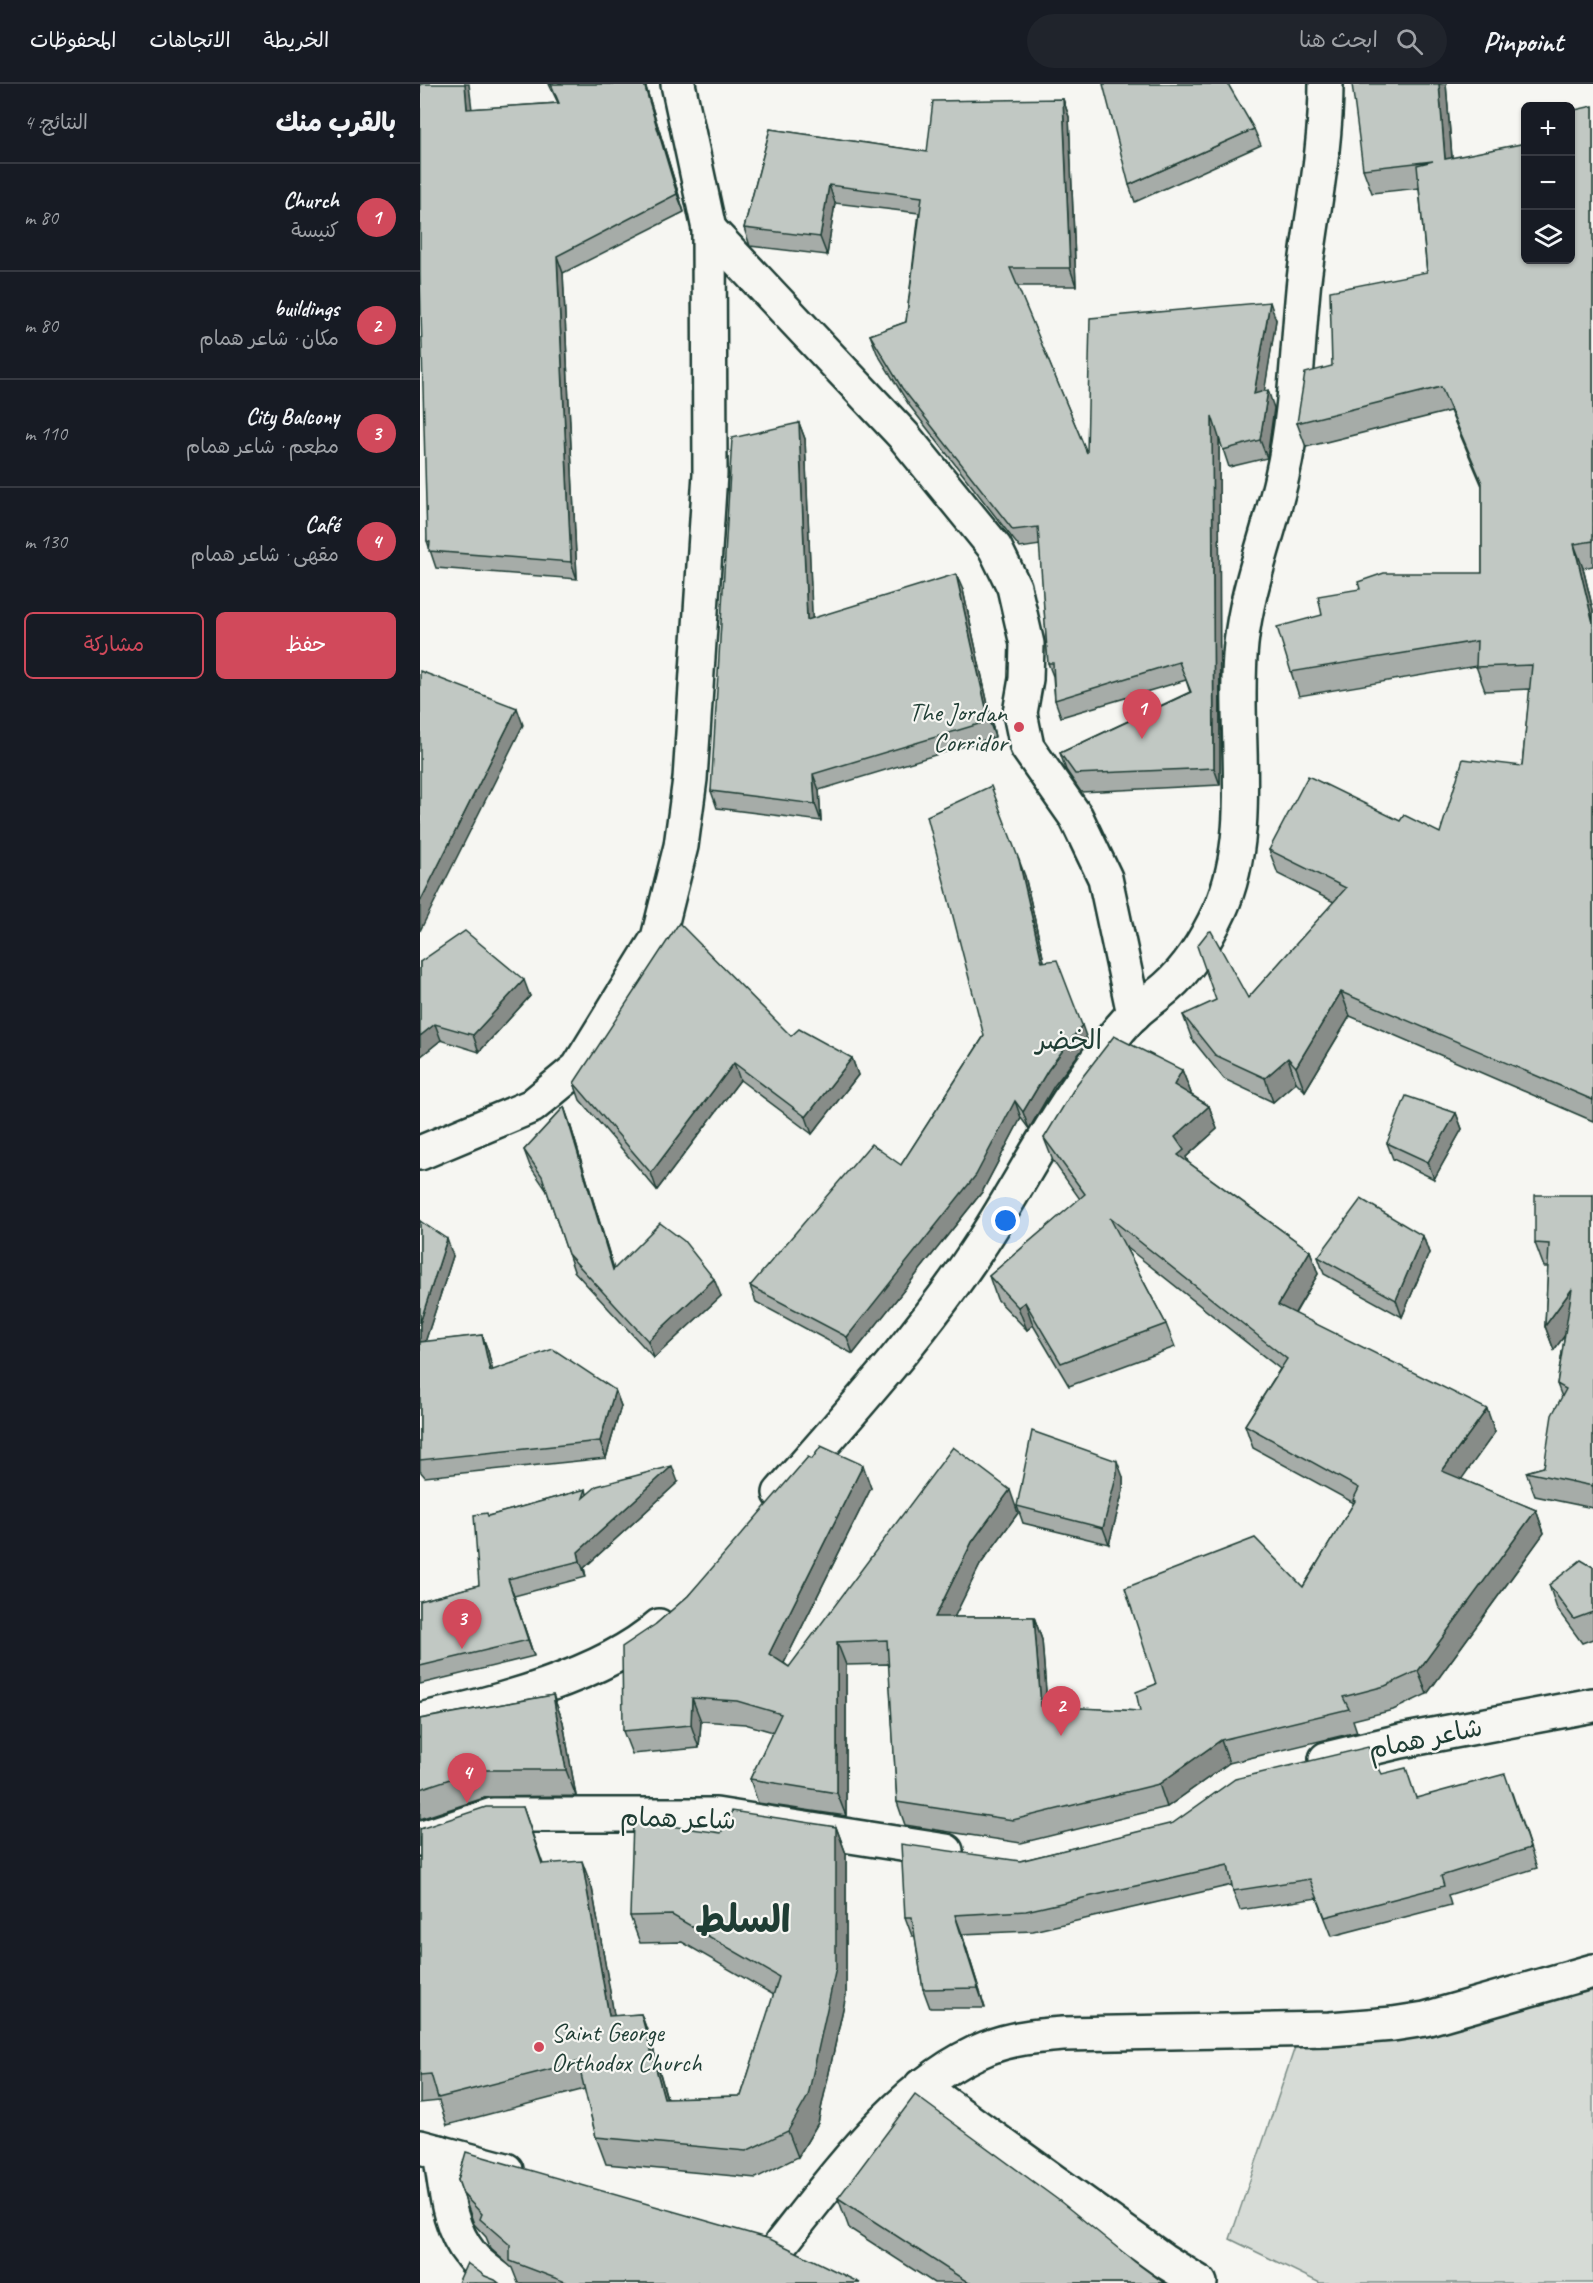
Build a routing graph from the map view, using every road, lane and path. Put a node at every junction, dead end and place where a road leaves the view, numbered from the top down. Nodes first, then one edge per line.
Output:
1 (678, 84) edge
2 (1326, 84) edge
3 (709, 229) junction
4 (1134, 1014) junction
5 (420, 1153) edge
6 (760, 1517) edge
7 (684, 1605) edge
8 (1593, 1705) edge
9 (420, 1720) edge
10 (1301, 1765) edge
11 (420, 1839) edge
12 (978, 1856) edge
13 (1593, 1971) edge
14 (921, 2086) junction
15 (430, 2150) edge
16 (533, 2177) edge
17 (748, 2235) edge
18 (781, 2244) junction
19 (811, 2261) edge
20 (504, 2283) edge
21 (1200, 2283) edge

1 - 3 street
2 - 4 street
3 - 4 street
3 - 5 street
4 - 6 street
7 - 9 street
8 - 10 street, شاعر همام
11 - 12 street, شاعر همام
13 - 14 street
14 - 18 street
14 - 21 street
15 - 16 street
15 - 20 street
17 - 18 street
18 - 19 street

